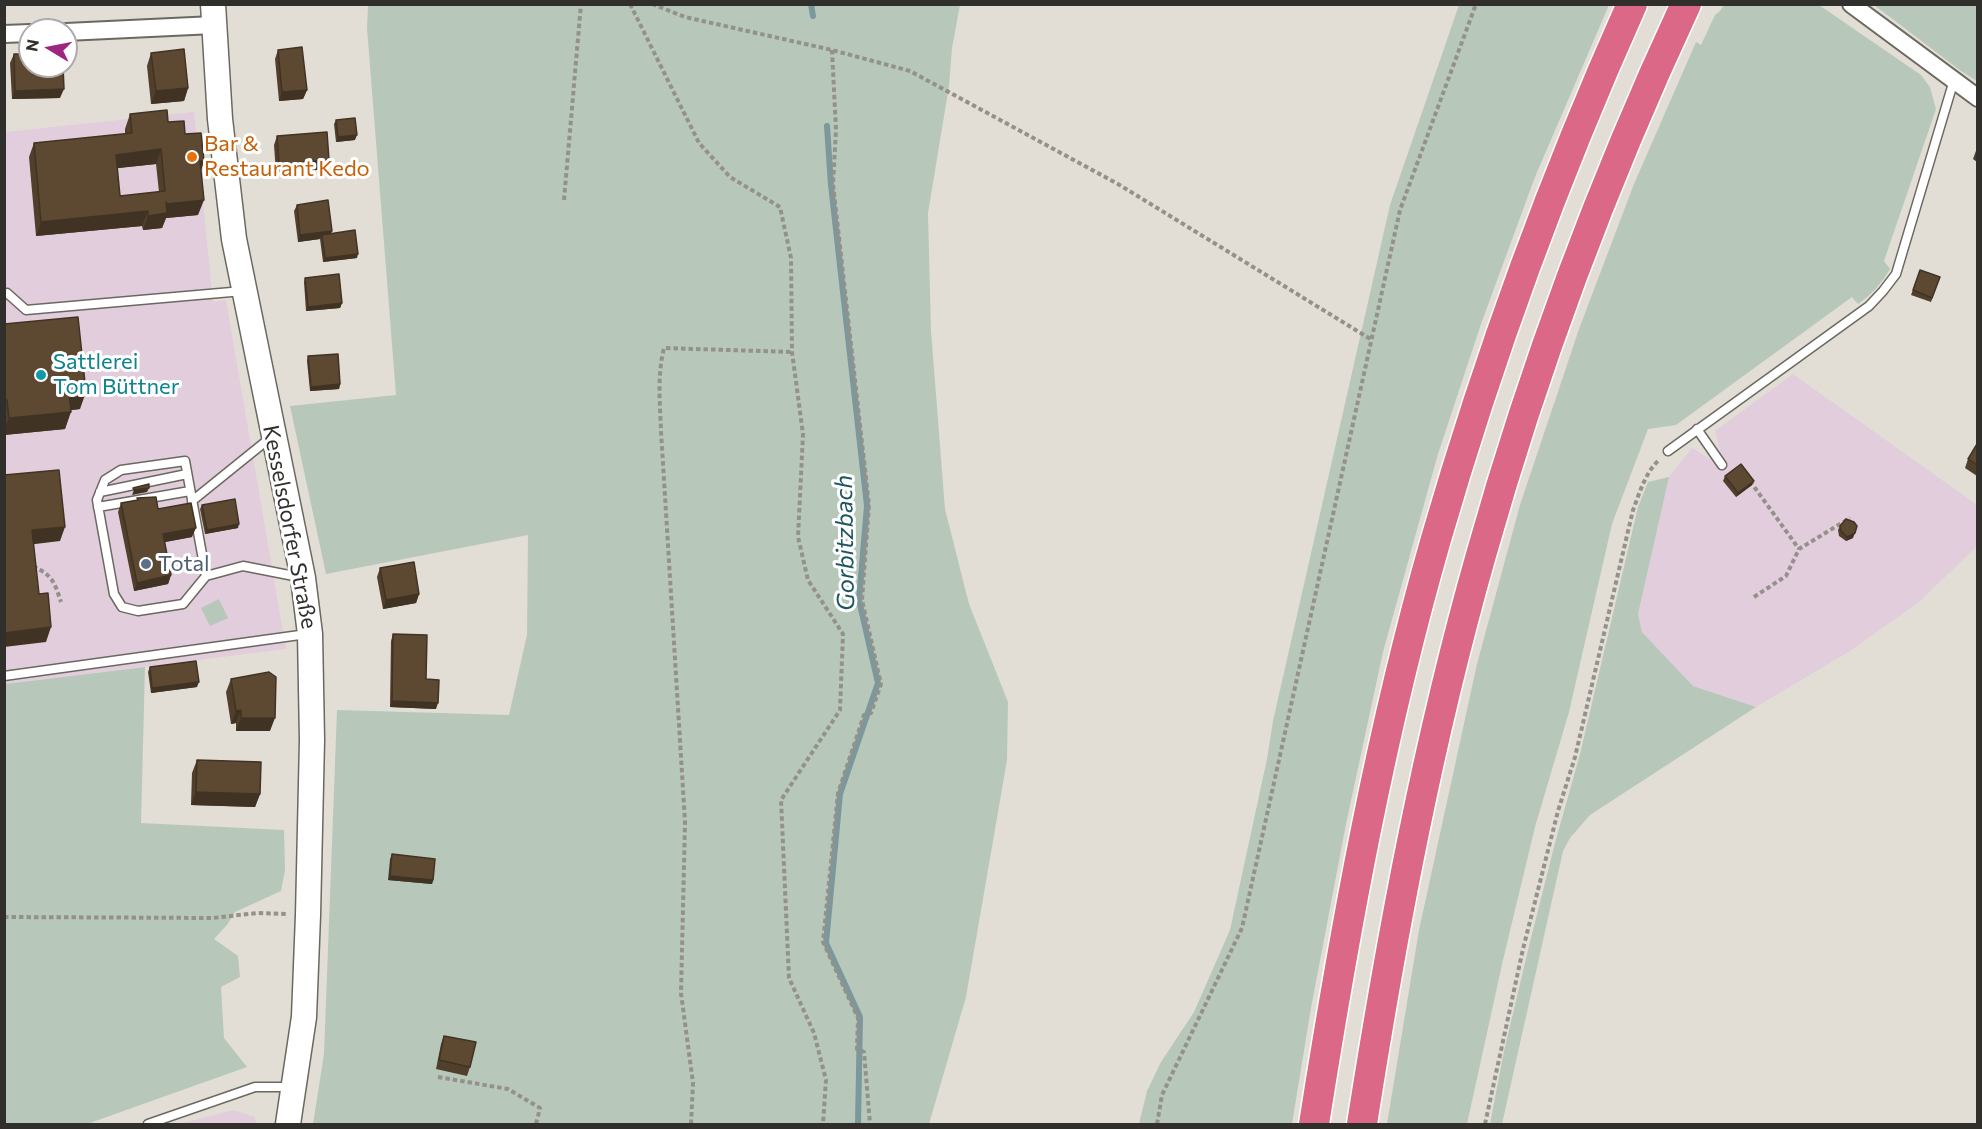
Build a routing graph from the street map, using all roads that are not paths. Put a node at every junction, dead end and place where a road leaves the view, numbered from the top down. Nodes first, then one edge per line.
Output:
1 (1632, 4) edge
2 (1686, 4) edge
3 (1851, 4) edge
4 (213, 15) edge
5 (78, 31) edge
6 (1954, 80) junction
7 (1977, 98) edge
8 (244, 291) junction
9 (4, 294) edge
10 (1697, 429) junction
11 (273, 436) junction
12 (1668, 451) road end
13 (1722, 465) road end
14 (187, 474) junction
15 (190, 491) junction
16 (100, 492) junction
17 (192, 501) junction
18 (98, 507) junction
19 (206, 576) junction
20 (303, 578) junction
21 (310, 634) junction
22 (4, 676) edge
23 (294, 1087) junction
24 (148, 1125) edge
25 (288, 1125) edge
26 (1314, 1125) edge
27 (1362, 1125) edge

1 - 26 highway
2 - 27 highway
3 - 6 street
4 - 5 street
4 - 8 main road, Kesselsdorfer Straße
6 - 7 street
6 - 10 lane
8 - 9 lane
8 - 11 main road, Kesselsdorfer Straße
10 - 12 lane
10 - 13 lane
11 - 17 lane
11 - 20 main road, Kesselsdorfer Straße
14 - 15 lane
14 - 16 lane
14 - 16 lane
15 - 17 lane
15 - 18 lane
16 - 18 lane
17 - 19 lane
18 - 19 lane
19 - 20 lane
20 - 21 main road, Kesselsdorfer Straße
21 - 22 lane
21 - 23 main road, Kesselsdorfer Straße
23 - 24 lane
23 - 25 main road, Kesselsdorfer Straße

